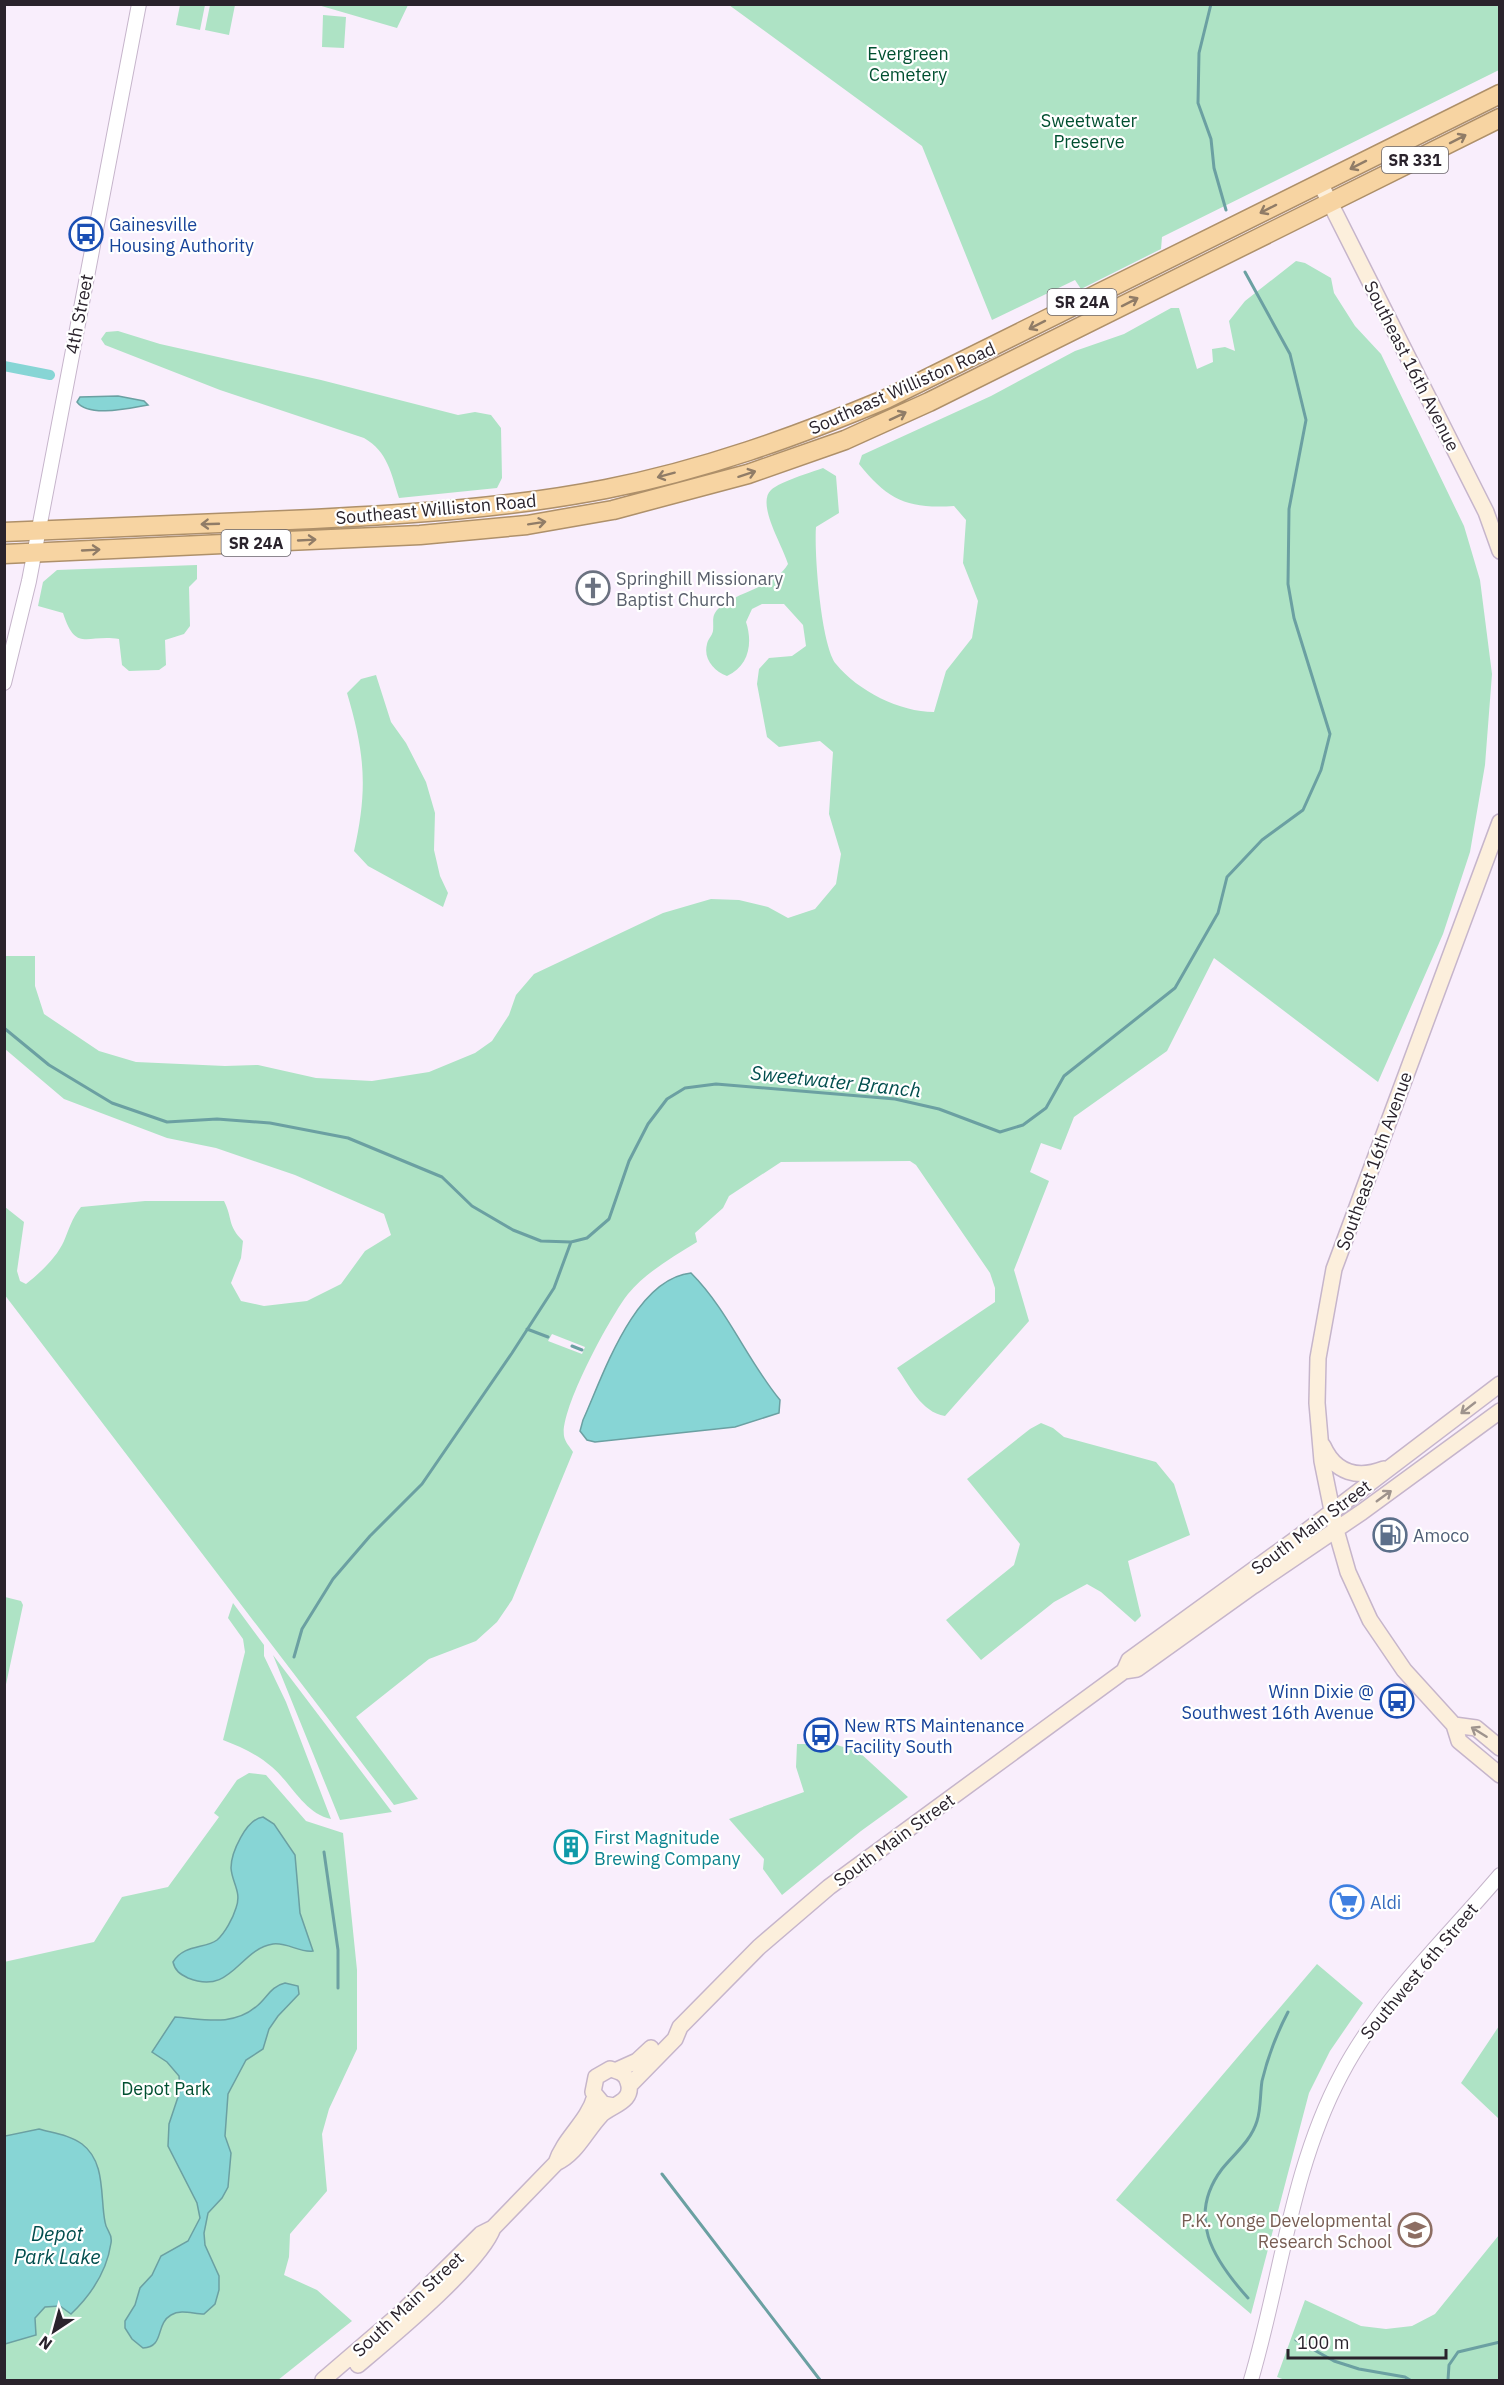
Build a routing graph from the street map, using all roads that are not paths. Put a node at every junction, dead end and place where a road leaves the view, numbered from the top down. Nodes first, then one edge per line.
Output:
1 (139, 4) edge
2 (1500, 94) edge
3 (1500, 118) edge
4 (1320, 183) junction
5 (1330, 202) junction
6 (700, 466) junction
7 (705, 487) junction
8 (256, 522) junction
9 (37, 531) junction
10 (4, 532) edge
11 (257, 543) junction
12 (1500, 551) edge
13 (33, 553) junction
14 (4, 554) edge
15 (4, 683) edge
16 (1500, 822) edge
17 (1500, 1384) edge
18 (1500, 1411) edge
19 (1320, 1441) junction
20 (1393, 1466) junction
21 (1332, 1513) junction
22 (1336, 1530) junction
23 (1124, 1671) junction
24 (1454, 1725) junction
25 (1500, 1748) edge
26 (1500, 1775) edge
27 (1500, 1875) edge
28 (680, 2027) junction
29 (617, 2070) junction
30 (629, 2086) junction
31 (595, 2096) junction
32 (614, 2106) junction
33 (556, 2163) junction
34 (493, 2228) junction
35 (323, 2380) edge
36 (339, 2380) edge
37 (1251, 2380) edge

1 - 9 street, 4th Street
2 -> 4 highway, Southeast Williston Road / SR 331
5 -> 3 highway, Southeast Williston Road / SR 331
4 - 5 main road, Southeast 16th Avenue
4 -> 6 highway, Southeast Williston Road / SR 24A
7 -> 5 highway, Southeast Williston Road / SR 24A
5 - 12 main road, Southeast 16th Avenue
6 - 7 highway
6 -> 8 highway, Southeast Williston Road / SR 24A
11 -> 7 highway, Southeast Williston Road / SR 24A
8 -> 9 highway, Southeast Williston Road / SR 24A
8 - 11 highway
9 - 10 highway, Southeast Williston Road / SR 24A
9 - 13 street, 4th Street
13 -> 11 highway, Southeast Williston Road / SR 24A
13 - 14 highway, Southeast Williston Road / SR 24A
13 - 15 street, 4th Street
16 - 19 main road, Southeast 16th Avenue
17 -> 20 main road, South Main Street
22 -> 18 main road, South Main Street
19 - 20 main road
19 - 21 main road, Southeast 16th Avenue
20 - 21 main road, South Main Street
21 - 22 main road, Southeast 16th Avenue
21 - 23 main road, South Main Street
22 - 23 main road, South Main Street
22 - 24 main road, Southeast 16th Avenue
23 - 28 main road, South Main Street
25 -> 24 main road
24 - 26 main road, Southeast 16th Avenue
27 - 37 street, Southwest 6th Street
28 - 29 main road, South Main Street
28 - 30 main road, South Main Street
29 - 30 main road
29 - 31 main road
30 - 32 main road
31 - 32 main road
31 - 33 main road, South Main Street
32 - 33 main road, South Main Street
33 - 34 main road, South Main Street
34 - 35 main road, South Main Street
34 - 36 main road, South Main Street

